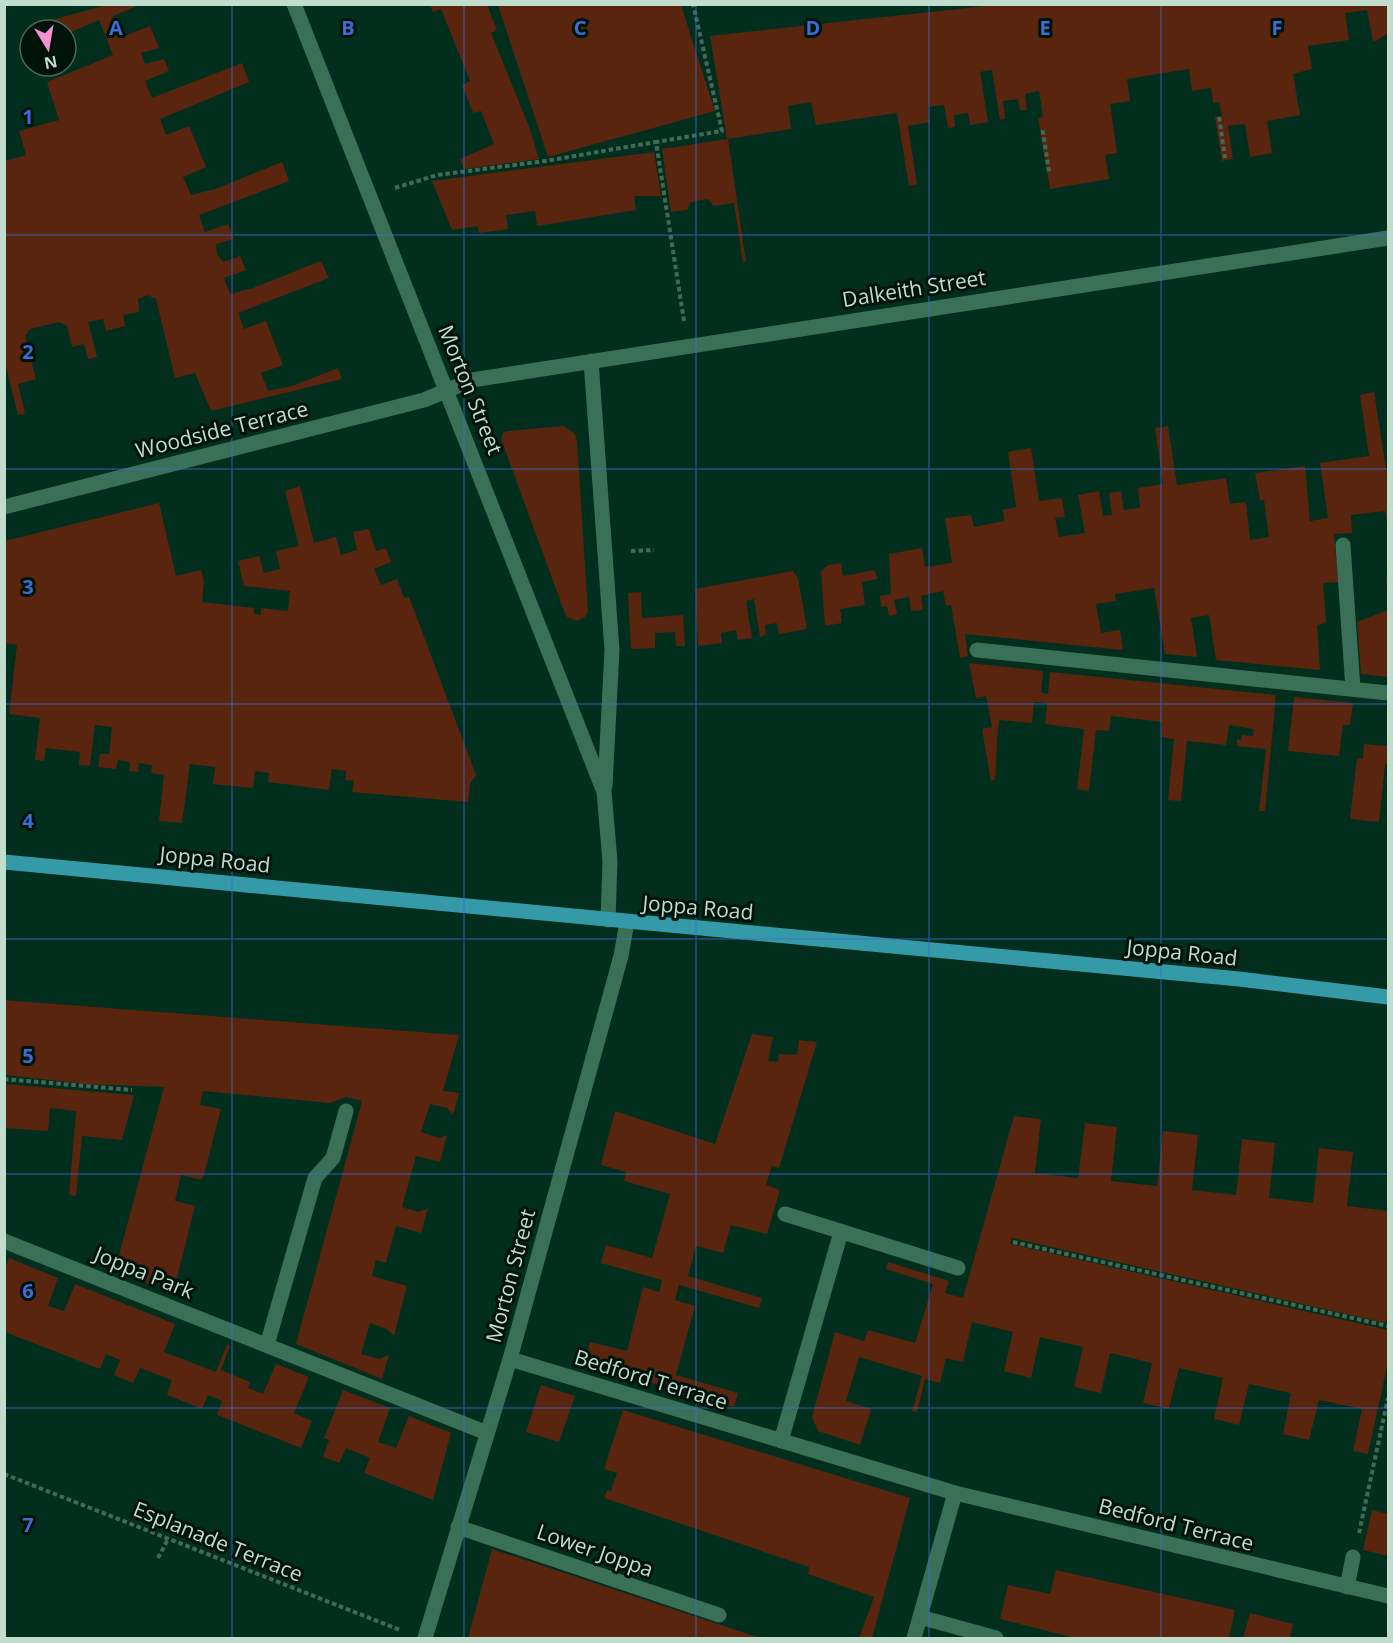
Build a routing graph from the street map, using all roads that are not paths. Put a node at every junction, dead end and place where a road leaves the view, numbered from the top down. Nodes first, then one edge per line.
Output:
1 (294, 4) edge
2 (1389, 238) edge
3 (591, 361) junction
4 (448, 390) junction
5 (4, 507) edge
6 (1343, 545) dead end
7 (976, 650) dead end
8 (1353, 689) junction
9 (1389, 693) edge
10 (604, 792) junction
11 (4, 862) edge
12 (608, 920) junction
13 (627, 922) junction
14 (1389, 997) edge
15 (346, 1111) dead end
16 (785, 1214) dead end
17 (841, 1232) junction
18 (4, 1240) edge
19 (958, 1268) dead end
20 (267, 1345) junction
21 (510, 1359) junction
22 (487, 1434) junction
23 (781, 1441) junction
24 (955, 1493) junction
25 (458, 1527) junction
26 (1353, 1557) road end
27 (1347, 1587) junction
28 (1389, 1596) edge
29 (719, 1615) dead end
30 (920, 1617) junction
31 (425, 1638) edge
32 (914, 1638) edge
33 (996, 1638) edge

1 - 4 street, Morton Street
2 - 3 street, Dalkeith Street
3 - 4 street, Dalkeith Street
3 - 10 street, Morton Street
4 - 5 street, Woodside Terrace
4 - 10 street, Morton Street
6 - 8 street
7 - 8 street
8 - 9 street
10 - 12 street, Morton Street
11 - 12 main road, Joppa Road
12 - 13 main road, Joppa Road
13 - 14 main road, Joppa Road
13 - 21 street, Morton Street
15 - 20 street
16 - 17 street
17 - 19 street
17 - 23 street
18 - 20 street, Joppa Park
20 - 22 street, Joppa Park
21 - 22 street, Morton Street
21 - 23 street, Bedford Terrace
22 - 25 street, Morton Street
23 - 24 street, Bedford Terrace
24 - 27 street, Bedford Terrace
24 - 30 street
25 - 29 street, Lower Joppa
25 - 31 street, Morton Street
26 - 27 street
27 - 28 street, Bedford Terrace
30 - 32 street
30 - 33 street

